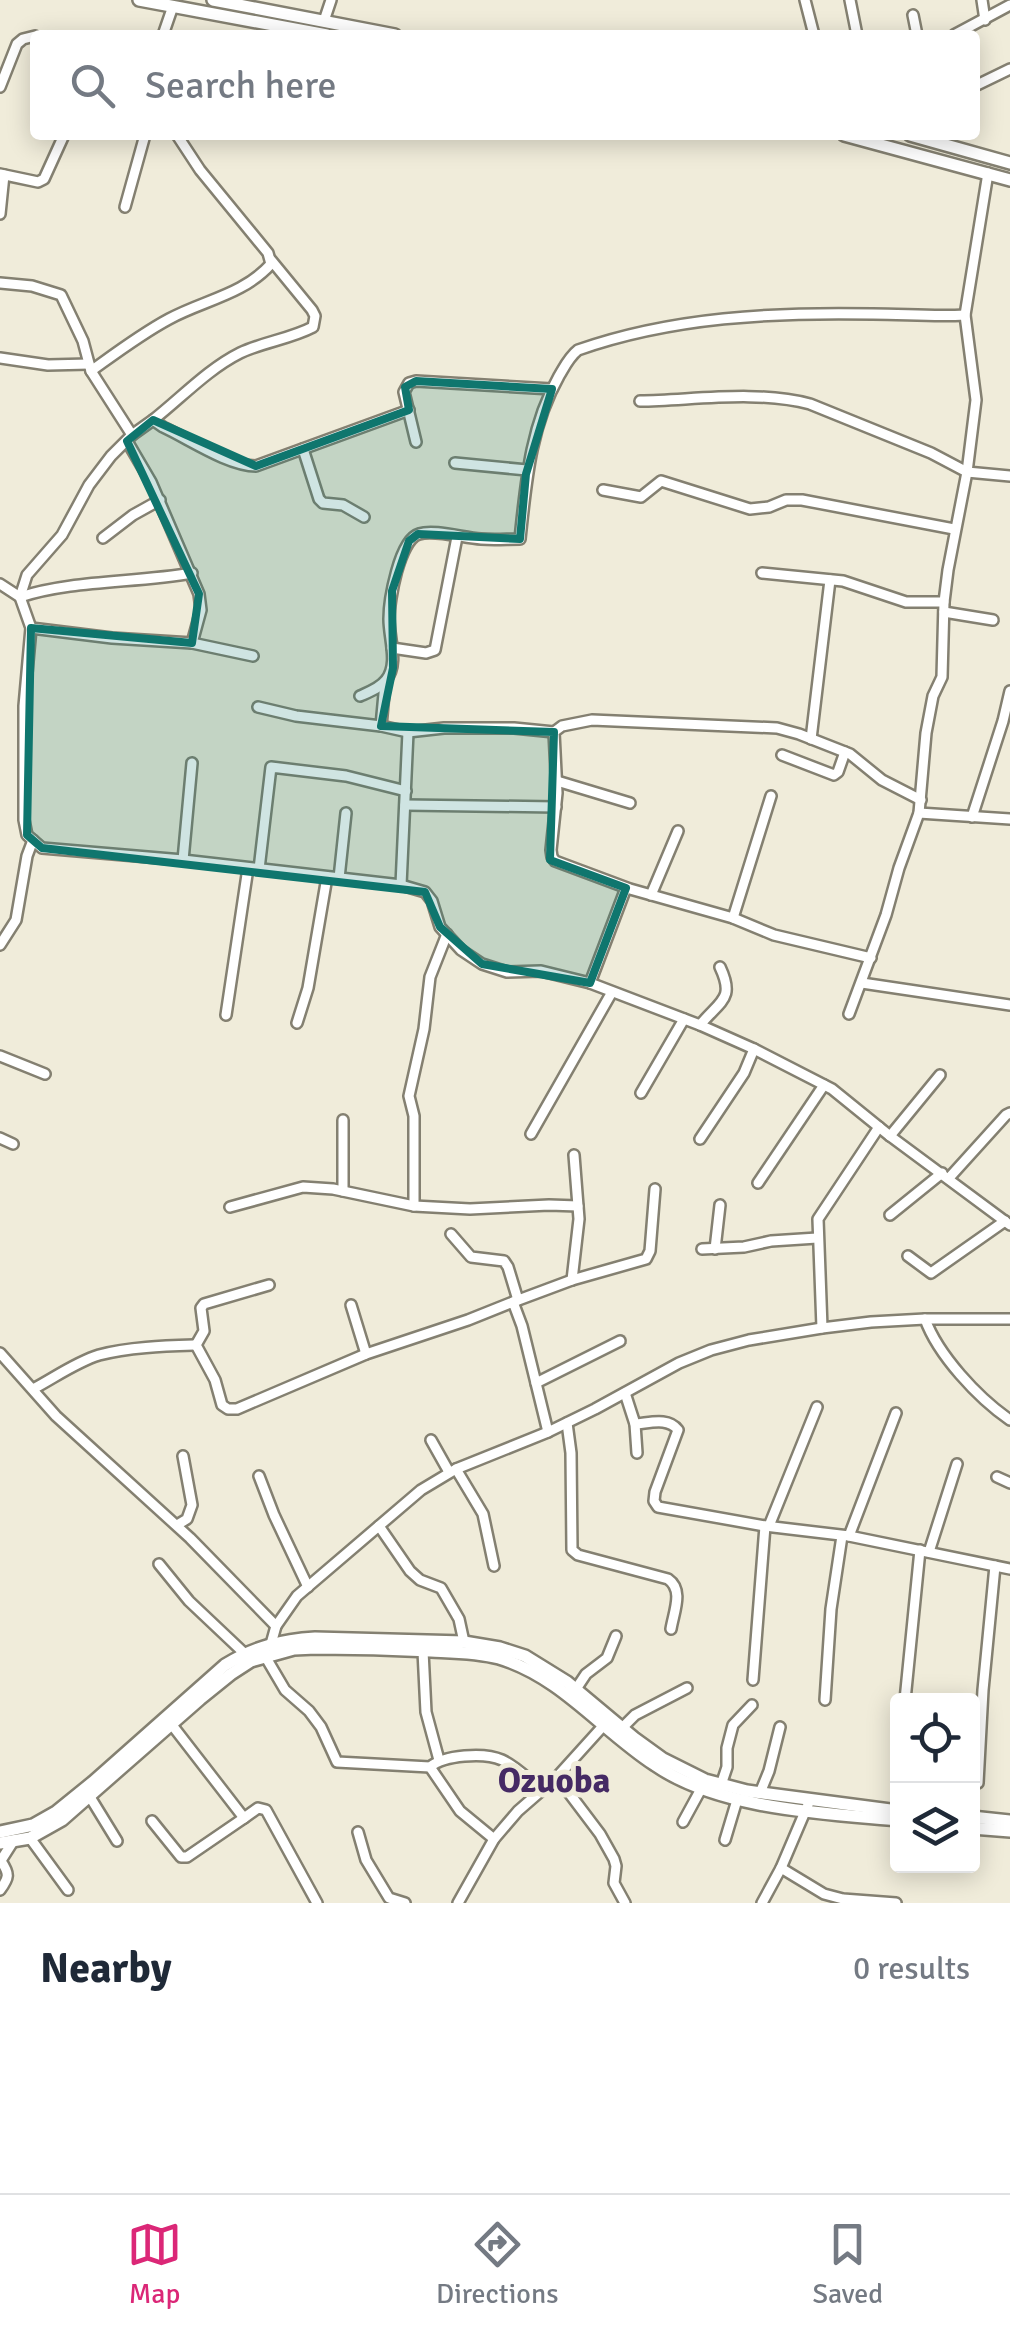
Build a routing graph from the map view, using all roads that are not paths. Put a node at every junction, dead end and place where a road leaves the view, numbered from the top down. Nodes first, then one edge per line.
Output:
1 (139, 0) edge
2 (213, 0) edge
3 (332, 0) edge
4 (804, 0) edge
5 (850, 0) edge
6 (982, 0) edge
7 (173, 6) junction
8 (1010, 6) edge
9 (913, 15) dead end
10 (986, 20) junction
11 (324, 21) junction
12 (166, 30) edge
13 (301, 30) edge
14 (370, 30) edge
15 (813, 30) edge
16 (856, 30) edge
17 (916, 30) edge
18 (965, 30) edge
19 (30, 37) edge
20 (1010, 70) edge
21 (980, 84) edge
22 (0, 87) edge
23 (62, 140) edge
24 (144, 140) edge
25 (180, 140) edge
26 (863, 140) edge
27 (936, 140) edge
28 (1010, 163) edge
29 (988, 173) junction
30 (2, 174) edge
31 (1010, 180) edge
32 (125, 208) dead end
33 (0, 214) edge
34 (271, 260) junction
35 (0, 283) edge
36 (965, 315) junction
37 (0, 358) edge
38 (90, 368) junction
39 (552, 389) junction
40 (640, 401) dead end
41 (410, 410) junction
42 (153, 420) junction
43 (130, 438) junction
44 (416, 442) dead end
45 (303, 449) junction
46 (455, 463) dead end
47 (527, 470) junction
48 (967, 472) junction
49 (1010, 476) edge
50 (603, 490) dead end
51 (160, 500) junction
52 (364, 517) dead end
53 (954, 530) junction
54 (457, 537) junction
55 (104, 538) dead end
56 (192, 573) junction
57 (762, 573) dead end
58 (830, 580) junction
59 (0, 584) edge
60 (20, 597) junction
61 (944, 607) junction
62 (994, 620) dead end
63 (30, 628) junction
64 (192, 644) junction
65 (392, 648) junction
66 (254, 656) dead end
67 (385, 683) junction
68 (1010, 692) edge
69 (360, 696) dead end
70 (258, 707) dead end
71 (381, 726) junction
72 (408, 732) junction
73 (554, 732) junction
74 (811, 739) junction
75 (845, 752) junction
76 (782, 755) dead end
77 (192, 762) dead end
78 (556, 782) junction
79 (406, 792) junction
80 (772, 796) dead end
81 (921, 800) junction
82 (630, 803) dead end
83 (405, 805) junction
84 (556, 807) junction
85 (346, 813) dead end
86 (919, 813) junction
87 (972, 817) junction
88 (1010, 819) edge
89 (678, 831) dead end
90 (34, 840) junction
91 (184, 860) junction
92 (253, 868) junction
93 (333, 877) junction
94 (401, 885) junction
95 (626, 888) junction
96 (651, 895) junction
97 (734, 918) junction
98 (447, 934) junction
99 (0, 945) edge
100 (871, 958) junction
101 (720, 966) dead end
102 (590, 983) junction
103 (862, 983) junction
104 (612, 992) junction
105 (1010, 1005) edge
106 (850, 1014) dead end
107 (226, 1016) dead end
108 (684, 1019) junction
109 (297, 1023) dead end
110 (700, 1025) junction
111 (754, 1049) junction
112 (0, 1056) edge
113 (45, 1074) dead end
114 (940, 1074) dead end
115 (824, 1085) junction
116 (641, 1093) dead end
117 (1010, 1114) edge
118 (343, 1120) dead end
119 (879, 1127) junction
120 (531, 1134) dead end
121 (890, 1136) junction
122 (0, 1138) edge
123 (700, 1139) dead end
124 (13, 1144) dead end
125 (574, 1155) dead end
126 (945, 1176) junction
127 (758, 1183) dead end
128 (655, 1190) dead end
129 (343, 1191) junction
130 (720, 1204) dead end
131 (230, 1206) dead end
132 (414, 1206) junction
133 (578, 1206) junction
134 (890, 1214) dead end
135 (1008, 1223) edge
136 (451, 1234) dead end
137 (818, 1238) junction
138 (702, 1249) dead end
139 (715, 1249) junction
140 (908, 1256) dead end
141 (572, 1280) junction
142 (268, 1284) dead end
143 (515, 1301) junction
144 (351, 1304) dead end
145 (926, 1319) junction
146 (1010, 1319) edge
147 (822, 1328) junction
148 (620, 1341) dead end
149 (196, 1345) junction
150 (0, 1353) edge
151 (366, 1354) junction
152 (536, 1383) junction
153 (33, 1390) junction
154 (624, 1393) junction
155 (817, 1408) dead end
156 (896, 1413) dead end
157 (1010, 1420) edge
158 (567, 1423) junction
159 (635, 1424) junction
160 (548, 1432) junction
161 (431, 1440) dead end
162 (636, 1453) dead end
163 (183, 1456) dead end
164 (957, 1464) dead end
165 (453, 1470) junction
166 (259, 1476) dead end
167 (996, 1477) dead end
168 (1010, 1482) edge
169 (177, 1525) junction
170 (380, 1526) junction
171 (767, 1526) junction
172 (845, 1536) junction
173 (924, 1551) junction
174 (159, 1564) dead end
175 (494, 1566) dead end
176 (995, 1566) junction
177 (1010, 1569) edge
178 (308, 1587) junction
179 (276, 1626) junction
180 (671, 1628) dead end
181 (616, 1636) dead end
182 (464, 1642) junction
183 (268, 1650) junction
184 (423, 1651) junction
185 (244, 1653) junction
186 (753, 1680) dead end
187 (687, 1688) dead end
188 (576, 1689) junction
189 (906, 1693) edge
190 (824, 1700) dead end
191 (752, 1705) dead end
192 (172, 1725) junction
193 (604, 1726) junction
194 (780, 1726) dead end
195 (622, 1728) junction
196 (506, 1746) dead end
197 (980, 1746) edge
198 (439, 1760) junction
199 (503, 1760) junction
200 (430, 1767) junction
201 (556, 1777) junction
202 (721, 1785) junction
203 (542, 1790) junction
204 (701, 1790) junction
205 (760, 1793) junction
206 (90, 1797) junction
207 (736, 1800) junction
208 (808, 1805) junction
209 (890, 1810) edge
210 (244, 1818) junction
211 (980, 1818) edge
212 (890, 1819) edge
213 (152, 1821) dead end
214 (1010, 1821) edge
215 (683, 1822) dead end
216 (980, 1829) edge
217 (1010, 1831) edge
218 (0, 1832) edge
219 (358, 1832) dead end
220 (15, 1836) junction
221 (30, 1838) junction
222 (494, 1840) junction
223 (724, 1840) dead end
224 (118, 1841) dead end
225 (0, 1843) edge
226 (0, 1862) edge
227 (781, 1868) junction
228 (0, 1890) edge
229 (68, 1890) dead end
230 (460, 1899) edge
231 (317, 1903) edge
232 (405, 1903) edge
233 (472, 1903) edge
234 (625, 1903) edge
235 (762, 1903) edge
236 (896, 1903) edge

1 - 7 main road
2 - 11 main road
3 - 11 street
4 - 15 street
5 - 16 street
6 - 10 street
7 - 12 street
7 - 13 main road
8 - 10 street
9 - 17 street
10 - 18 street
11 - 14 main road
19 - 22 street
20 - 21 street
23 - 30 street
24 - 32 street
25 - 34 street
26 - 29 main road
27 - 28 main road
29 - 31 main road
29 - 36 street
30 - 33 street
34 - 38 street
34 - 42 street
35 - 38 street
36 - 39 street
36 - 48 street
37 - 38 street
38 - 43 street
39 - 41 street
39 - 47 street
40 - 48 street
41 - 44 street
41 - 45 street
42 - 43 street
42 - 45 street
43 - 51 street
43 - 60 street
45 - 52 street
46 - 47 street
47 - 54 street
48 - 49 street
48 - 53 street
50 - 53 street
51 - 55 street
51 - 56 street
53 - 61 street
54 - 65 street
54 - 65 street
56 - 60 street
56 - 64 street
57 - 58 street
58 - 61 street
58 - 74 street
59 - 60 street
60 - 63 street
61 - 62 street
61 - 81 street
63 - 64 street
63 - 90 street
64 - 66 street
65 - 67 street
67 - 69 street
67 - 71 street
68 - 87 street
70 - 71 street
71 - 72 street
72 - 73 street
72 - 79 street
73 - 74 street
73 - 78 street
74 - 75 street
75 - 76 street
75 - 81 street
77 - 91 street
78 - 82 street
78 - 84 street
79 - 83 street
79 - 92 street
80 - 97 street
81 - 86 street
83 - 84 street
83 - 94 street
84 - 95 street
85 - 93 street
86 - 87 street
86 - 100 street
87 - 88 street
89 - 96 street
90 - 91 street
90 - 99 street
91 - 92 street
92 - 93 street
92 - 107 street
93 - 94 street
93 - 109 street
94 - 98 street
95 - 96 street
95 - 102 street
96 - 97 street
97 - 100 street
98 - 102 street
98 - 132 street
100 - 103 street
101 - 110 street
102 - 104 street
103 - 105 street
103 - 106 street
104 - 108 street
104 - 120 street
108 - 110 street
108 - 116 street
110 - 111 street
111 - 115 street
111 - 123 street
112 - 113 street
114 - 121 street
115 - 119 street
115 - 127 street
117 - 126 street
118 - 129 street
119 - 121 street
119 - 137 street
121 - 126 street
122 - 124 street
125 - 133 street
126 - 134 street
126 - 135 street
128 - 141 street
129 - 131 street
129 - 132 street
130 - 139 street
132 - 133 street
133 - 141 street
135 - 140 street
136 - 143 street
137 - 139 street
137 - 147 street
138 - 139 street
141 - 143 street
142 - 149 street
143 - 151 street
143 - 152 street
144 - 151 street
145 - 146 street
145 - 147 street
145 - 157 street
147 - 154 street
148 - 152 street
149 - 151 street
149 - 153 street
150 - 153 street
152 - 160 street
153 - 169 street
154 - 158 street
154 - 159 street
155 - 171 street
156 - 172 street
158 - 160 street
158 - 180 street
159 - 162 street
159 - 171 street
160 - 165 street
161 - 165 street
163 - 169 street
164 - 173 street
165 - 170 street
165 - 175 street
166 - 178 street
167 - 168 street
169 - 179 street
170 - 178 street
170 - 182 street
171 - 172 street
171 - 186 street
172 - 173 street
172 - 190 street
173 - 176 street
173 - 189 street
174 - 185 street
176 - 177 street
176 - 197 street
178 - 179 street
179 - 183 street
181 - 188 street
182 - 183 main road
182 - 188 main road
183 - 184 main road
183 - 185 main road
183 - 192 main road
183 - 200 street
184 - 193 main road
184 - 198 street
185 - 220 main road
187 - 195 street
188 - 195 main road
191 - 202 street
192 - 206 main road
192 - 210 street
193 - 201 street
193 - 204 main road
194 - 205 street
195 - 202 main road
196 - 199 street
198 - 199 street
198 - 200 street
199 - 203 street
200 - 222 street
201 - 203 street
201 - 234 street
202 - 205 main road
203 - 222 street
204 - 207 main road
204 - 215 street
205 - 208 main road
206 - 221 main road
206 - 224 street
207 - 208 main road
207 - 223 street
208 - 209 main road
208 - 212 main road
208 - 227 street
210 - 213 street
210 - 231 street
211 - 214 main road
216 - 217 main road
218 - 220 main road
219 - 232 street
220 - 221 main road
220 - 225 main road
220 - 226 street
221 - 229 street
222 - 230 street
226 - 228 street
227 - 235 street
227 - 236 street
230 - 233 street

